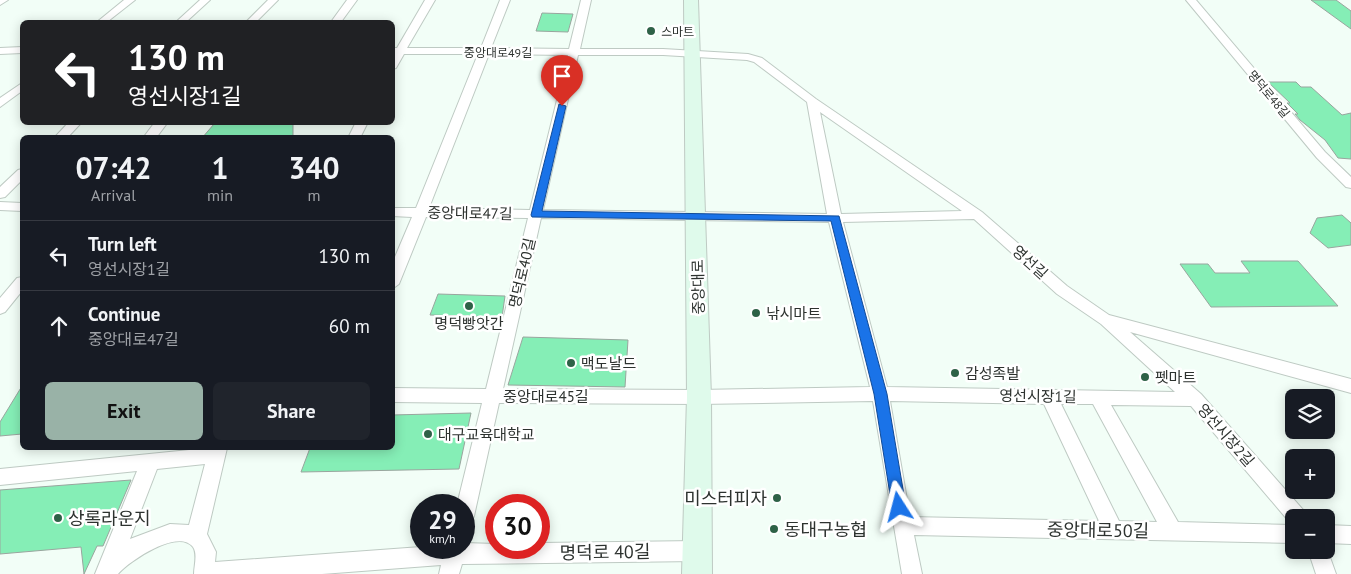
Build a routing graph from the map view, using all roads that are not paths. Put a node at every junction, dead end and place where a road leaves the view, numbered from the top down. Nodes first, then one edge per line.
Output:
1 (130, 0) edge
2 (205, 0) edge
3 (273, 0) edge
4 (352, 0) edge
5 (430, 0) edge
6 (505, 0) edge
7 (586, 0) edge
8 (692, 0) edge
9 (1191, 0) edge
10 (105, 20) edge
11 (183, 20) edge
12 (254, 20) edge
13 (337, 20) edge
14 (20, 50) edge
15 (0, 51) edge
16 (396, 51) edge
17 (486, 52) junction
18 (574, 52) junction
19 (693, 54) junction
20 (748, 57) joint
21 (20, 88) edge
22 (812, 101) junction
23 (0, 104) edge
24 (73, 125) edge
25 (160, 125) edge
26 (63, 135) edge
27 (151, 135) edge
28 (20, 175) edge
29 (1351, 184) edge
30 (0, 194) edge
31 (0, 206) edge
32 (20, 207) edge
33 (395, 212) edge
34 (423, 212) junction
35 (536, 215) junction
36 (977, 215) junction
37 (697, 216) junction
38 (835, 218) junction
39 (395, 277) edge
40 (20, 284) edge
41 (0, 308) edge
42 (1104, 319) junction
43 (1351, 386) edge
44 (880, 394) junction
45 (395, 395) edge
46 (493, 395) junction
47 (1049, 396) junction
48 (700, 397) junction
49 (1098, 397) junction
50 (1195, 399) junction
51 (216, 451) edge
52 (151, 460) junction
53 (0, 477) edge
54 (469, 494) edge
55 (1290, 509) edge
56 (902, 526) junction
57 (1113, 530) junction
58 (1172, 531) junction
59 (1285, 534) edge
60 (1335, 534) edge
61 (1351, 535) edge
62 (196, 537) junction
63 (475, 551) edge
64 (697, 551) junction
65 (410, 555) edge
66 (453, 559) edge
67 (1321, 559) edge
68 (107, 571) edge
69 (205, 574) edge
70 (449, 574) edge
71 (697, 574) edge
72 (912, 574) edge
73 (1326, 574) edge

1 - 10 street
2 - 11 street
3 - 12 street
4 - 13 street
5 - 16 street
6 - 17 street
7 - 18 street, 명덕로40길
8 - 19 main road, 중앙대로
9 - 29 street, 명덕로48길
14 - 15 street
16 - 17 street, 중앙대로49길
17 - 18 street, 중앙대로49길
17 - 34 street
18 - 19 street, 중앙대로49길
18 - 35 street, 명덕로40길
19 - 20 street, 중앙대로49길
19 - 37 main road, 중앙대로
20 - 22 street, 영선길
21 - 23 street
22 - 36 street, 영선길
22 - 38 street
24 - 26 street
25 - 27 street
28 - 30 street
31 - 32 street
33 - 34 street, 중앙대로47길
34 - 35 street, 중앙대로47길
34 - 39 street
35 - 37 street, 중앙대로47길
35 - 46 street, 명덕로40길
36 - 38 street
36 - 42 street, 영선길
37 - 38 street
37 - 48 main road, 중앙대로
38 - 44 street
40 - 41 street
42 - 43 street, 영선길
42 - 50 street, 영선시장2길
44 - 47 street, 영선시장1길
44 - 48 street, 영선시장1길
44 - 56 street
45 - 46 street, 중앙대로45길
46 - 48 street, 중앙대로45길
46 - 54 street, 명덕로40길
47 - 49 street, 영선시장1길
47 - 57 street
48 - 64 main road, 중앙대로
49 - 50 street, 영선시장1길
49 - 58 street
50 - 55 street, 영선시장2길
51 - 52 street
51 - 62 street
52 - 53 street
52 - 68 street
56 - 57 street, 중앙대로50길
56 - 72 street
57 - 58 street, 중앙대로50길
58 - 59 street, 중앙대로50길
60 - 61 street
62 - 68 street
62 - 69 street
63 - 64 street, 명덕로 40길
64 - 71 main road, 중앙대로
65 - 69 street, 명덕로 40길
66 - 70 street
67 - 73 street

